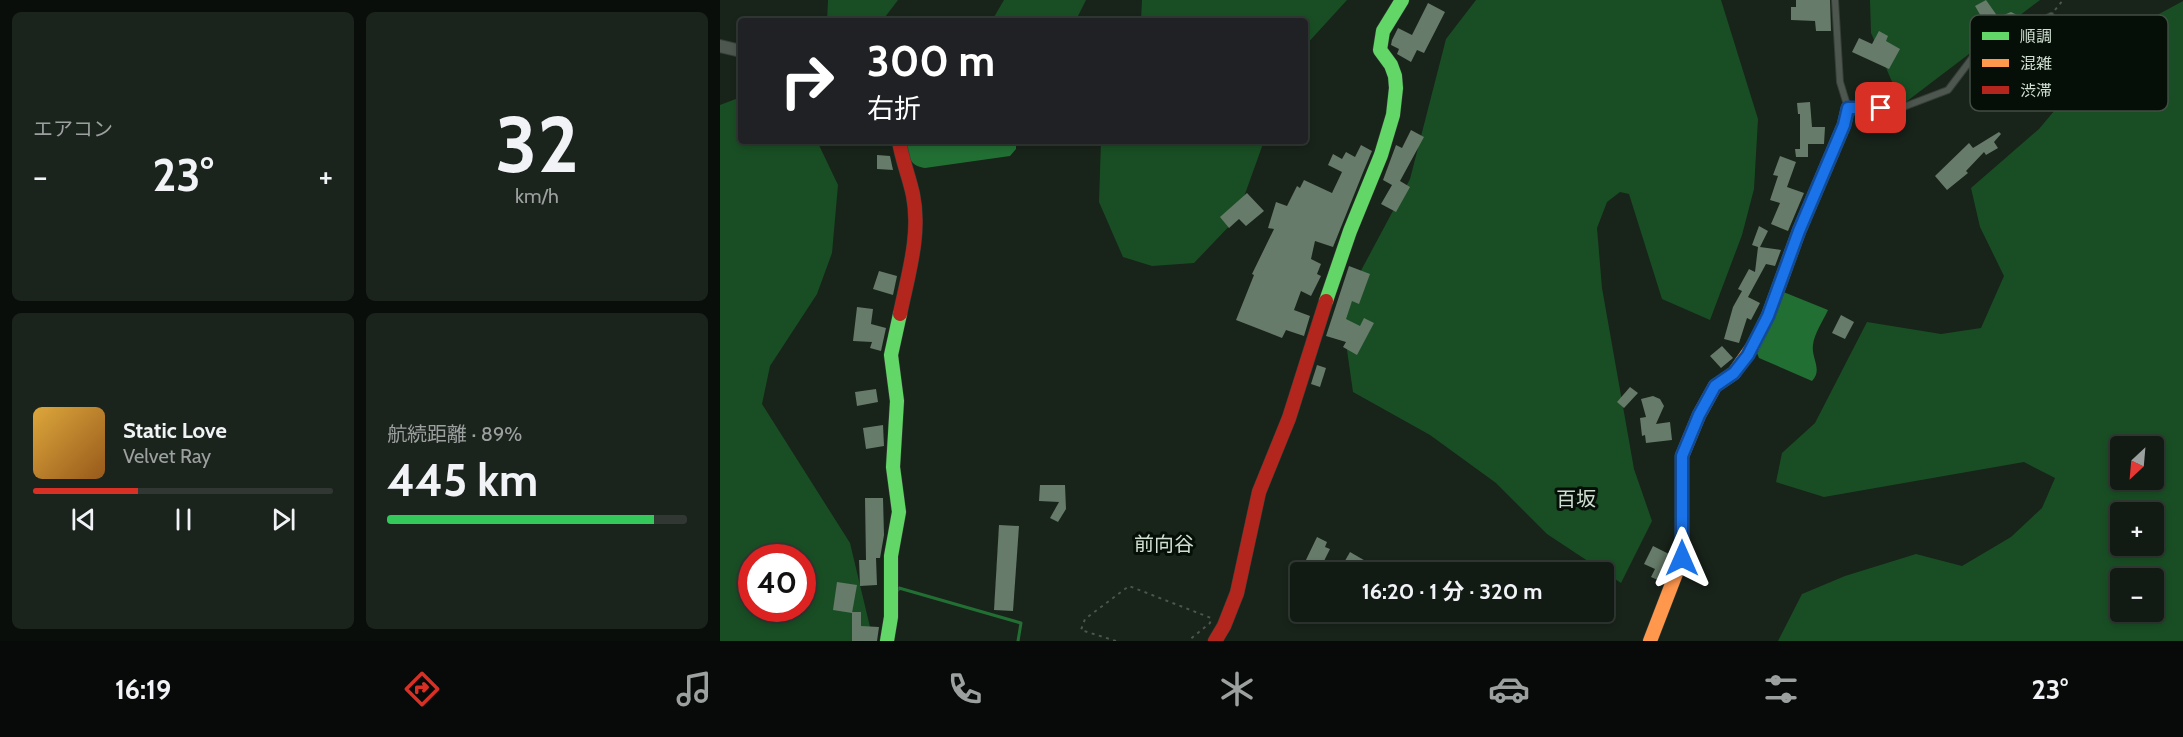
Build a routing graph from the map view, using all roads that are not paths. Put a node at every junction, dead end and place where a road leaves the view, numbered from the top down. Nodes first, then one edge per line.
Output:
1 (1402, 0) edge
2 (1835, 0) edge
3 (720, 46) edge
4 (738, 50) edge
5 (1970, 61) edge
6 (1848, 108) junction
7 (899, 144) edge
8 (887, 641) edge
9 (1215, 641) edge
10 (1650, 641) edge

1 - 9 street
2 - 6 lane
3 - 4 street
5 - 6 lane
6 - 10 street
7 - 8 street

